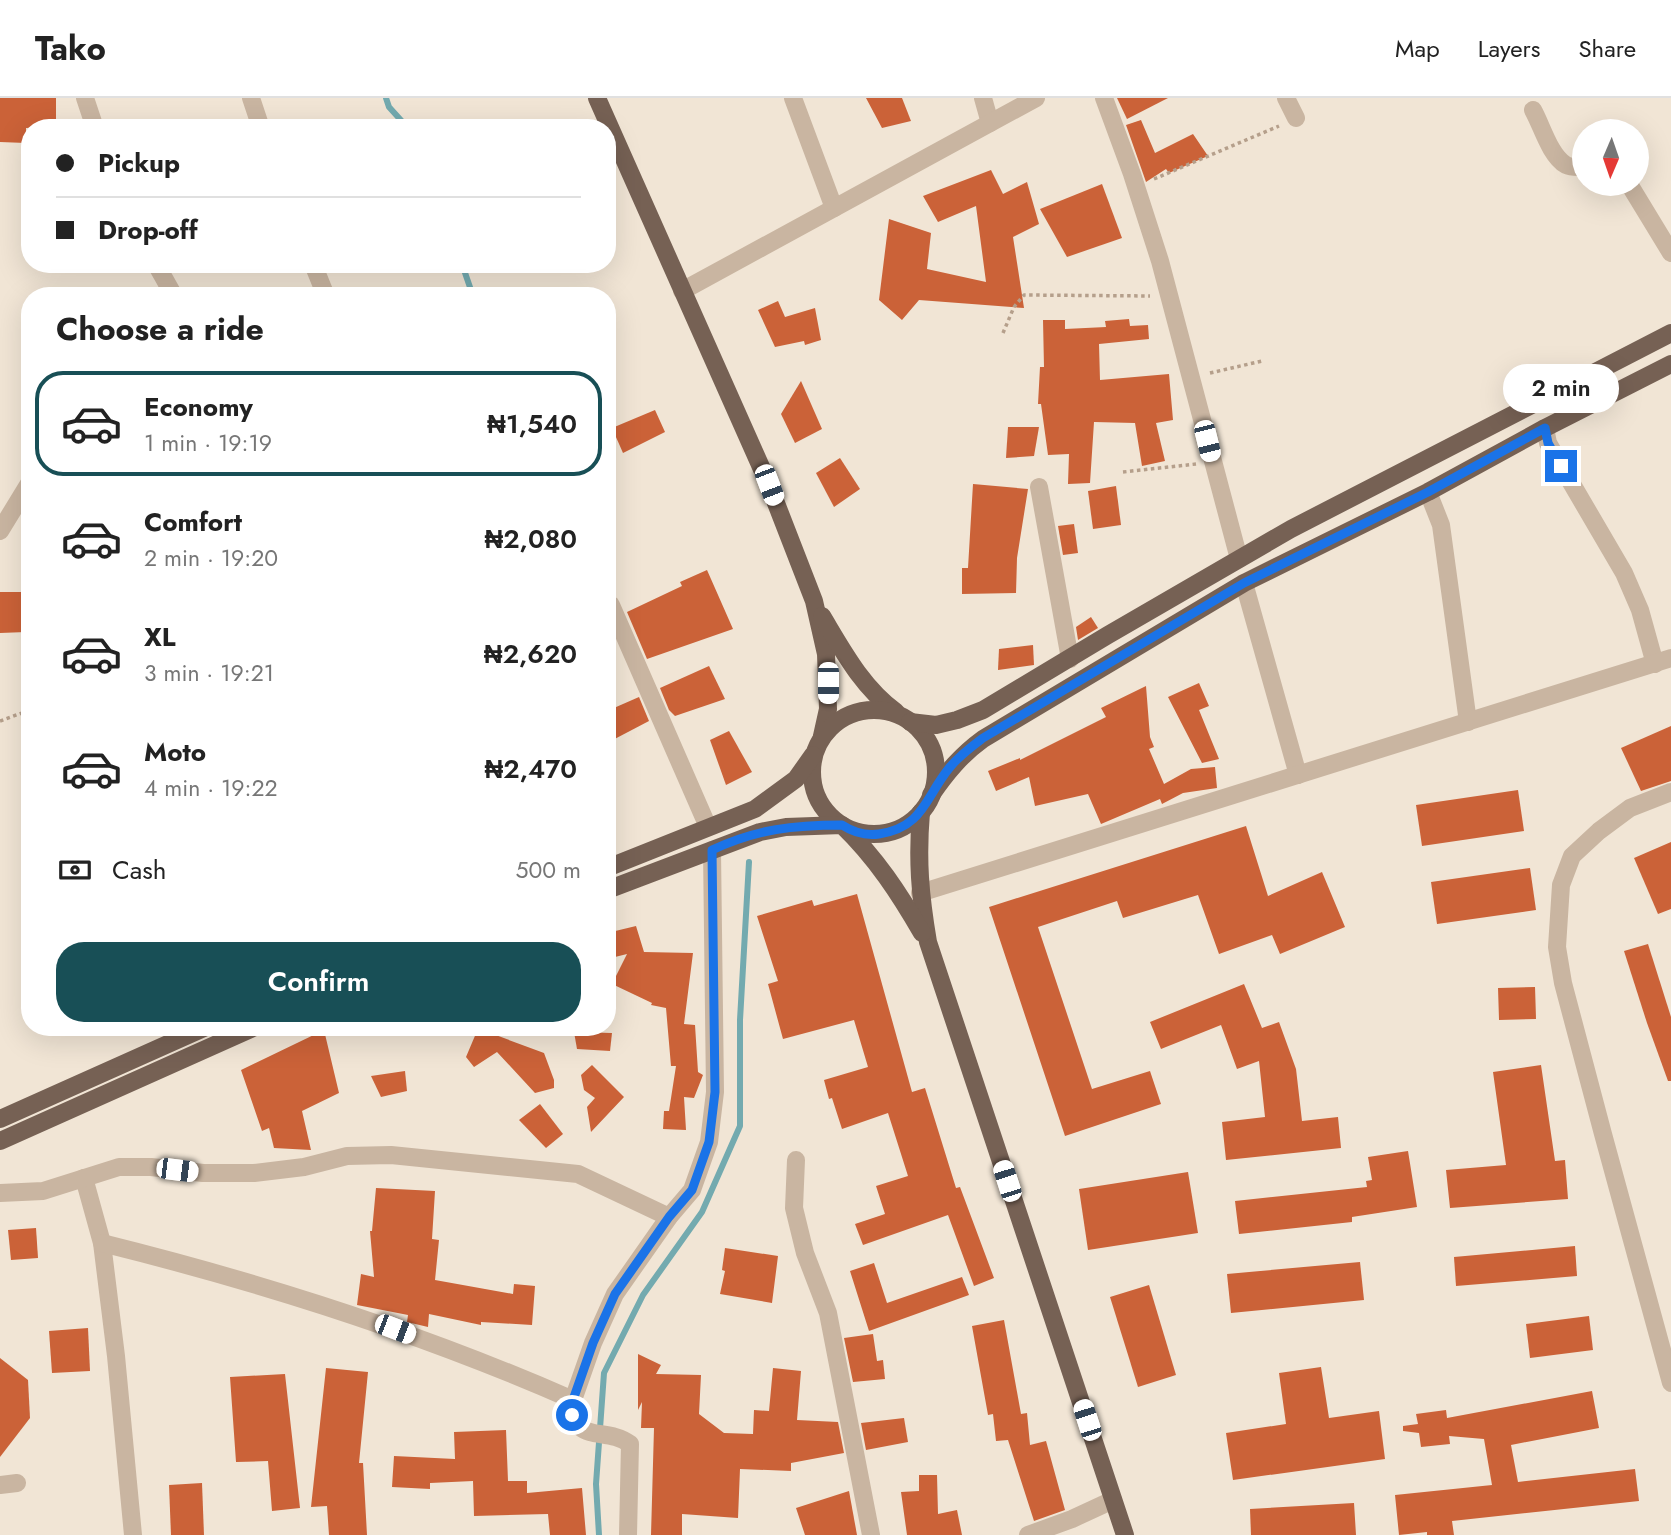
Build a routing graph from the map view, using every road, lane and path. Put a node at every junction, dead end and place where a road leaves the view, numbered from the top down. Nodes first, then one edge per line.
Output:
1 (85, 98) edge
2 (251, 98) edge
3 (597, 98) edge
4 (793, 98) edge
5 (983, 98) edge
6 (1036, 98) edge
7 (1104, 98) edge
8 (1286, 98) edge
9 (1534, 110) dead end
10 (1296, 118) joint
11 (92, 119) edge
12 (258, 119) edge
13 (606, 119) edge
14 (990, 123) junction
15 (616, 141) edge
16 (1572, 167) edge
17 (1136, 186) junction
18 (1636, 196) edge
19 (834, 208) junction
20 (1671, 253) edge
21 (682, 291) junction
22 (1170, 296) junction
23 (1003, 333) dead end
24 (1671, 333) edge
25 (1262, 361) dead end
26 (1671, 363) edge
27 (1191, 377) junction
28 (1545, 428) junction
29 (1212, 462) junction
30 (1123, 472) dead end
31 (1039, 487) dead end
32 (1428, 492) junction
33 (21, 497) edge
34 (0, 531) edge
35 (1239, 559) junction
36 (1244, 583) junction
37 (814, 601) junction
38 (616, 616) edge
39 (1070, 659) junction
40 (1663, 661) edge
41 (21, 713) edge
42 (905, 719) junction
43 (0, 721) edge
44 (1468, 722) junction
45 (822, 736) junction
46 (813, 755) junction
47 (1298, 775) junction
48 (1671, 792) edge
49 (931, 795) junction
50 (921, 812) junction
51 (842, 825) junction
52 (708, 827) junction
53 (712, 850) junction
54 (616, 864) edge
55 (616, 887) edge
56 (920, 893) junction
57 (928, 942) junction
58 (186, 1036) edge
59 (235, 1036) edge
60 (0, 1119) edge
61 (0, 1141) edge
62 (796, 1160) dead end
63 (83, 1178) junction
64 (0, 1193) edge
65 (669, 1217) junction
66 (102, 1243) junction
67 (1671, 1383) edge
68 (573, 1400) junction
69 (1113, 1500) junction
70 (133, 1535) edge
71 (628, 1535) edge
72 (871, 1535) edge
73 (1028, 1535) edge
74 (1125, 1535) edge

1 - 11 street
2 - 12 street
3 - 13 main road
4 - 19 street
5 - 14 street
6 - 14 street
7 - 17 street
8 - 10 street
9 - 16 street
10 - 17 path
14 - 19 street
15 - 21 main road
17 - 22 street
18 - 20 street
19 - 21 street
21 - 37 main road
22 - 23 path
22 - 27 street
24 - 35 main road
25 - 27 path
26 - 28 main road
27 - 29 street
28 - 32 main road
28 - 40 street
29 - 30 path
29 - 35 street
31 - 39 street
32 - 36 main road
32 - 44 street
33 - 34 street
35 - 39 main road
36 - 47 street
36 - 49 main road
37 - 42 main road
37 - 45 main road
38 - 52 street
39 - 42 main road
40 - 44 street
41 - 43 path
42 - 45 main road
42 - 49 main road
44 - 47 street
45 - 46 main road
46 - 51 main road
46 - 52 main road
47 - 56 street
48 - 67 street
49 - 50 main road
50 - 51 main road
50 - 56 main road
51 - 53 main road
51 - 57 main road
52 - 54 main road
53 - 55 main road
53 - 65 street
56 - 57 main road
57 - 69 main road
58 - 60 main road
59 - 61 main road
62 - 72 street
63 - 64 street
63 - 65 street
63 - 66 street
65 - 68 street
66 - 68 street
66 - 70 street
68 - 71 street
69 - 73 street
69 - 74 main road

